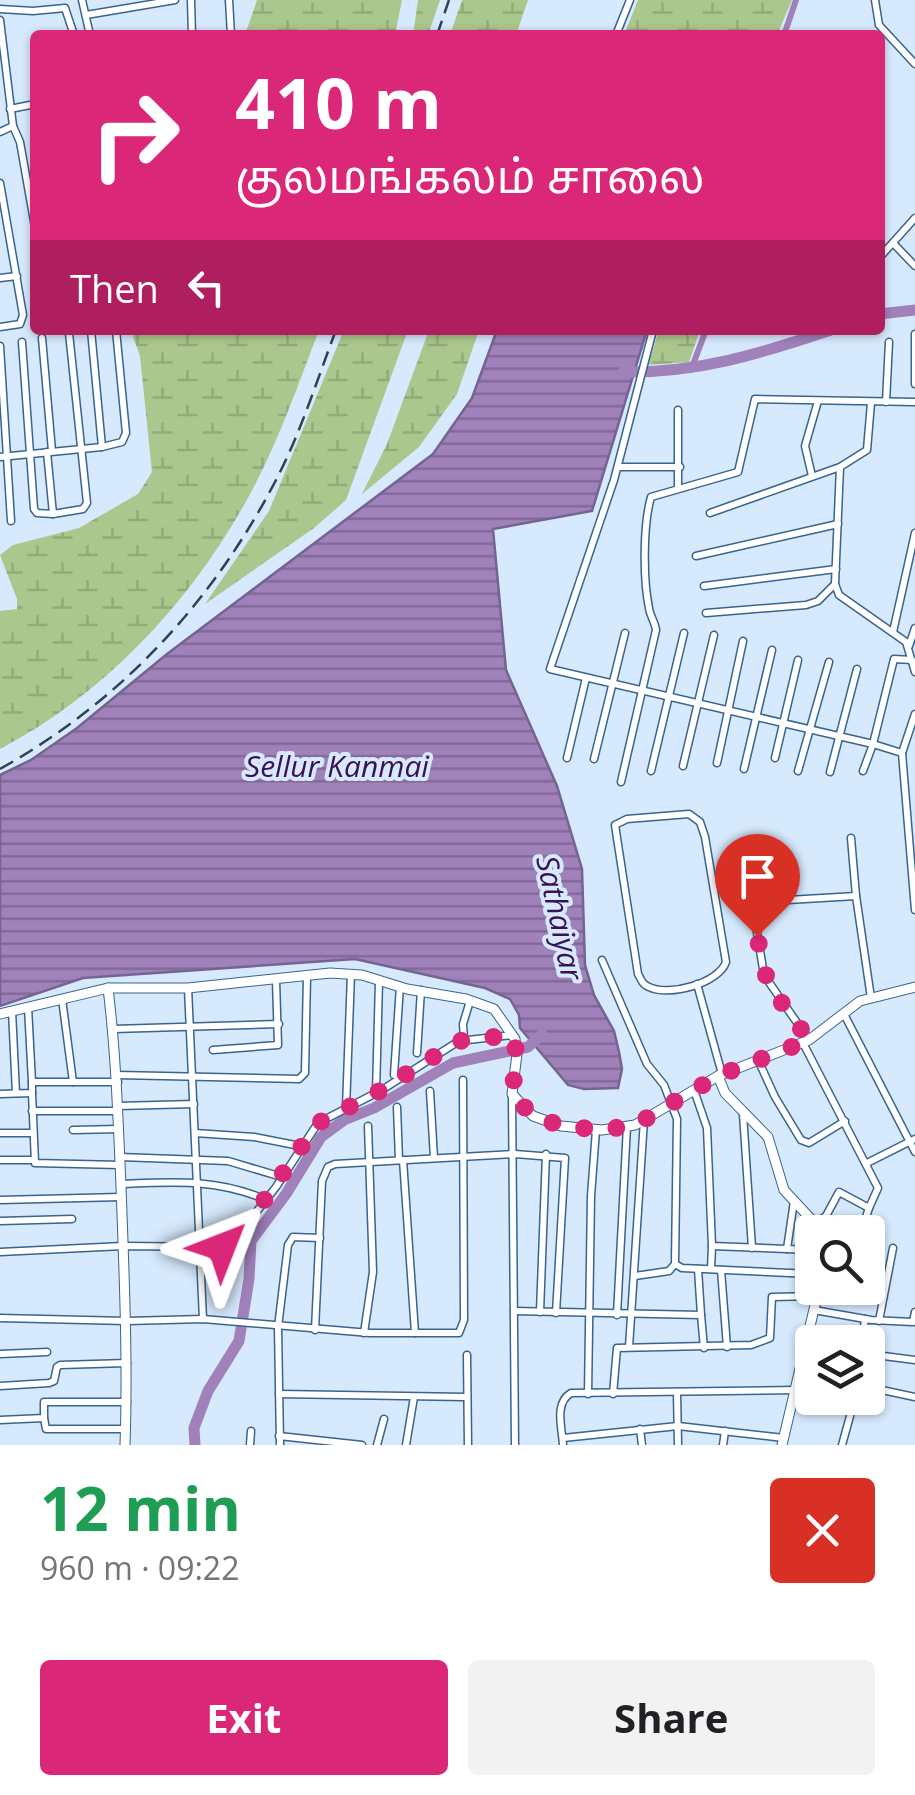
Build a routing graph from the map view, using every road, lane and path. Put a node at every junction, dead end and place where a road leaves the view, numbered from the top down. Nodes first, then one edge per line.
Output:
1 (82, 0) edge
2 (175, 0) edge
3 (191, 0) edge
4 (229, 0) edge
5 (630, 0) edge
6 (876, 0) edge
7 (0, 8) edge
8 (86, 15) junction
9 (0, 20) edge
10 (72, 30) edge
11 (89, 30) edge
12 (192, 30) edge
13 (231, 30) edge
14 (618, 30) edge
15 (884, 30) edge
16 (885, 32) edge
17 (915, 64) edge
18 (30, 105) edge
19 (10, 109) junction
20 (13, 126) junction
21 (0, 132) edge
22 (0, 183) edge
23 (30, 199) edge
24 (915, 218) edge
25 (893, 243) junction
26 (885, 252) edge
27 (915, 266) edge
28 (17, 276) junction
29 (0, 278) edge
30 (0, 327) edge
31 (914, 334) edge
32 (69, 335) edge
33 (91, 335) edge
34 (116, 335) edge
35 (652, 335) edge
36 (42, 338) dead end
37 (22, 342) dead end
38 (889, 342) dead end
39 (0, 346) edge
40 (1, 373) edge
41 (915, 384) edge
42 (818, 402) junction
43 (886, 402) junction
44 (915, 402) edge
45 (871, 403) junction
46 (678, 410) dead end
47 (102, 447) junction
48 (81, 449) junction
49 (50, 452) junction
50 (30, 453) junction
51 (3, 456) edge
52 (618, 467) junction
53 (680, 467) junction
54 (840, 467) junction
55 (812, 476) junction
56 (678, 488) junction
57 (710, 513) dead end
58 (53, 514) junction
59 (11, 521) dead end
60 (838, 524) junction
61 (915, 533) edge
62 (696, 556) dead end
63 (836, 569) junction
64 (835, 584) junction
65 (704, 586) dead end
66 (706, 613) dead end
67 (915, 628) edge
68 (894, 632) junction
69 (684, 633) dead end
70 (625, 634) dead end
71 (714, 635) dead end
72 (744, 640) dead end
73 (909, 647) junction
74 (772, 650) dead end
75 (798, 660) dead end
76 (912, 660) junction
77 (829, 662) dead end
78 (858, 669) dead end
79 (915, 670) edge
80 (586, 678) junction
81 (612, 684) junction
82 (643, 692) junction
83 (668, 698) junction
84 (696, 704) junction
85 (728, 712) junction
86 (915, 714) edge
87 (755, 718) junction
88 (782, 724) junction
89 (811, 730) junction
90 (840, 736) junction
91 (873, 744) junction
92 (902, 753) junction
93 (567, 758) dead end
94 (594, 758) dead end
95 (775, 758) dead end
96 (717, 763) dead end
97 (683, 766) dead end
98 (744, 769) dead end
99 (798, 771) dead end
100 (863, 771) dead end
101 (651, 772) dead end
102 (830, 772) dead end
103 (621, 782) dead end
104 (851, 838) dead end
105 (856, 896) junction
106 (915, 906) edge
107 (602, 960) dead end
108 (351, 974) junction
109 (307, 976) junction
110 (276, 980) junction
111 (379, 980) junction
112 (698, 984) junction
113 (400, 986) junction
114 (915, 986) edge
115 (108, 988) junction
116 (188, 988) junction
117 (421, 990) junction
118 (871, 998) junction
119 (62, 999) junction
120 (470, 1000) junction
121 (28, 1007) junction
122 (12, 1011) junction
123 (0, 1014) edge
124 (844, 1014) junction
125 (278, 1024) junction
126 (190, 1028) junction
127 (114, 1029) junction
128 (514, 1037) junction
129 (464, 1040) junction
130 (806, 1042) junction
131 (212, 1050) dead end
132 (417, 1053) dead end
133 (759, 1062) junction
134 (394, 1075) dead end
135 (720, 1075) junction
136 (193, 1077) junction
137 (117, 1079) junction
138 (463, 1080) dead end
139 (32, 1082) junction
140 (73, 1082) junction
141 (694, 1090) junction
142 (430, 1091) dead end
143 (16, 1093) junction
144 (32, 1093) junction
145 (376, 1093) junction
146 (0, 1094) edge
147 (512, 1094) junction
148 (672, 1103) junction
149 (194, 1104) junction
150 (398, 1107) dead end
151 (118, 1108) junction
152 (346, 1108) junction
153 (743, 1109) junction
154 (32, 1111) junction
155 (644, 1120) junction
156 (845, 1121) junction
157 (368, 1126) dead end
158 (627, 1126) junction
159 (119, 1129) junction
160 (73, 1130) dead end
161 (596, 1130) junction
162 (0, 1133) edge
163 (32, 1133) junction
164 (195, 1134) junction
165 (912, 1141) edge
166 (300, 1146) junction
167 (915, 1152) edge
168 (515, 1154) junction
169 (546, 1154) junction
170 (465, 1157) junction
171 (196, 1158) junction
172 (434, 1158) junction
173 (0, 1160) edge
174 (34, 1160) junction
175 (402, 1160) junction
176 (120, 1161) junction
177 (370, 1162) junction
178 (867, 1163) junction
179 (282, 1176) junction
180 (196, 1182) junction
181 (120, 1184) junction
182 (121, 1198) junction
183 (0, 1200) edge
184 (266, 1200) junction
185 (794, 1200) junction
186 (870, 1208) junction
187 (808, 1215) edge
188 (827, 1215) edge
189 (868, 1215) edge
190 (72, 1219) dead end
191 (0, 1221) edge
192 (320, 1238) junction
193 (124, 1246) junction
194 (198, 1246) junction
195 (712, 1246) junction
196 (752, 1248) junction
197 (894, 1248) dead end
198 (787, 1249) junction
199 (795, 1249) edge
200 (0, 1252) edge
201 (675, 1264) junction
202 (698, 1269) junction
203 (716, 1270) junction
204 (795, 1273) edge
205 (635, 1276) junction
206 (795, 1294) edge
207 (815, 1305) edge
208 (814, 1310) junction
209 (514, 1311) junction
210 (540, 1312) junction
211 (556, 1312) junction
212 (915, 1312) edge
213 (589, 1314) junction
214 (701, 1315) junction
215 (617, 1316) junction
216 (632, 1316) junction
217 (0, 1318) edge
218 (203, 1319) junction
219 (865, 1319) junction
220 (127, 1321) junction
221 (879, 1321) junction
222 (914, 1322) edge
223 (811, 1325) edge
224 (864, 1325) edge
225 (278, 1328) junction
226 (315, 1330) junction
227 (364, 1332) junction
228 (415, 1332) junction
229 (629, 1347) junction
230 (728, 1347) junction
231 (704, 1348) junction
232 (47, 1352) dead end
233 (0, 1354) edge
234 (467, 1355) dead end
235 (885, 1356) edge
236 (915, 1360) edge
237 (128, 1363) junction
238 (0, 1386) edge
239 (795, 1390) edge
240 (885, 1391) edge
241 (677, 1392) junction
242 (279, 1394) junction
243 (588, 1394) junction
244 (614, 1394) junction
245 (414, 1397) junction
246 (466, 1397) junction
247 (795, 1397) edge
248 (915, 1397) edge
249 (129, 1402) junction
250 (850, 1415) edge
251 (44, 1418) junction
252 (384, 1418) dead end
253 (0, 1420) edge
254 (678, 1426) junction
255 (126, 1429) junction
256 (640, 1429) junction
257 (252, 1430) dead end
258 (608, 1432) junction
259 (726, 1432) junction
260 (280, 1440) edge
261 (563, 1441) edge
262 (312, 1442) edge
263 (783, 1442) edge
264 (125, 1445) edge
265 (250, 1445) edge
266 (362, 1445) edge
267 (378, 1445) edge
268 (406, 1445) edge
269 (468, 1445) edge
270 (515, 1445) edge
271 (608, 1445) edge
272 (642, 1445) edge
273 (678, 1445) edge
274 (722, 1445) edge
275 (842, 1445) edge

1 - 8 street
2 - 8 street
3 - 12 street
4 - 13 street
5 - 14 street
6 - 15 street
7 - 10 street
8 - 11 street
9 - 19 street
16 - 17 street
18 - 19 street
19 - 20 street
20 - 21 street
20 - 23 street
22 - 28 street
24 - 25 street
25 - 26 street
25 - 27 street
28 - 29 street
28 - 30 street
31 - 41 street
32 - 48 street
33 - 47 street
34 - 47 street
35 - 52 street
36 - 49 street
37 - 50 street
38 - 43 street
39 - 40 street
40 - 51 street
42 - 45 street
42 - 55 street
42 - 56 street
43 - 44 street
43 - 45 street
45 - 54 street
46 - 53 street
47 - 48 street
48 - 49 street
48 - 58 street
49 - 50 street
49 - 58 street
50 - 51 street
50 - 58 street
51 - 59 street
52 - 53 street
52 - 80 street
53 - 56 street
54 - 55 street
54 - 60 street
55 - 57 street
56 - 82 street
60 - 62 street
60 - 63 street
61 - 68 street
63 - 64 street
63 - 65 street
64 - 66 street
64 - 68 street
67 - 73 street
68 - 73 street
69 - 83 street
70 - 81 street
71 - 84 street
72 - 85 street
73 - 76 street
74 - 87 street
75 - 88 street
76 - 79 street
76 - 91 street
77 - 89 street
78 - 90 street
80 - 81 street
80 - 93 street
81 - 82 street
81 - 94 street
82 - 83 street
82 - 103 street
83 - 84 street
83 - 101 street
84 - 85 street
84 - 97 street
85 - 87 street
85 - 96 street
86 - 92 street
87 - 88 street
87 - 98 street
88 - 89 street
88 - 95 street
89 - 90 street
89 - 99 street
90 - 91 street
90 - 102 street
91 - 92 street
91 - 100 street
92 - 106 street
104 - 105 street
105 - 118 street
105 - 130 street
107 - 148 street
108 - 109 main road
108 - 111 main road
108 - 152 street
109 - 110 main road
109 - 136 street
110 - 116 main road
110 - 125 street
111 - 113 main road
111 - 145 street
112 - 112 street
112 - 135 street
113 - 117 main road
113 - 134 street
114 - 118 main road
115 - 116 main road
115 - 119 main road
115 - 127 main road
116 - 126 street
117 - 120 main road
117 - 132 street
118 - 124 main road
119 - 121 main road
119 - 140 street
120 - 128 main road
120 - 129 street
121 - 122 main road
121 - 139 street
122 - 123 main road
122 - 143 street
124 - 130 main road
124 - 165 street
125 - 126 street
125 - 131 street
126 - 127 street
126 - 136 street
127 - 137 main road
128 - 129 street
128 - 147 main road
129 - 145 street
130 - 133 main road
130 - 156 street
133 - 135 main road
133 - 156 street
135 - 141 main road
135 - 153 main road
136 - 137 street
136 - 149 street
137 - 140 street
137 - 151 main road
138 - 170 street
139 - 140 street
139 - 144 street
141 - 148 main road
141 - 195 street
142 - 172 street
143 - 144 street
143 - 146 street
144 - 154 street
145 - 152 street
147 - 161 main road
147 - 168 street
148 - 155 main road
148 - 201 street
149 - 151 street
149 - 164 street
150 - 175 street
151 - 154 street
151 - 159 main road
152 - 166 street
153 - 185 main road
153 - 196 street
154 - 163 street
155 - 158 main road
155 - 205 street
156 - 178 street
157 - 177 street
158 - 161 main road
158 - 215 street
159 - 160 street
159 - 176 main road
161 - 213 street
162 - 163 street
163 - 174 street
164 - 166 street
164 - 171 street
165 - 167 street
165 - 178 street
166 - 179 street
168 - 169 street
168 - 170 street
168 - 209 street
169 - 210 street
169 - 211 street
170 - 172 street
170 - 228 street
171 - 176 street
171 - 179 street
171 - 180 street
172 - 175 street
173 - 174 street
174 - 176 street
175 - 177 street
175 - 228 street
176 - 181 main road
177 - 192 street
177 - 227 street
178 - 186 street
179 - 184 street
180 - 181 street
180 - 184 street
180 - 194 street
181 - 182 main road
182 - 183 street
182 - 193 main road
184 - 194 street
185 - 187 main road
185 - 198 street
186 - 188 street
186 - 189 street
190 - 191 street
192 - 225 street
192 - 226 street
193 - 194 street
193 - 200 street
193 - 220 main road
194 - 218 street
195 - 196 street
195 - 203 street
196 - 198 street
197 - 221 street
198 - 199 street
201 - 202 street
201 - 205 street
202 - 203 street
202 - 214 street
203 - 204 street
203 - 230 street
205 - 216 street
206 - 230 street
207 - 208 main road
208 - 219 street
208 - 223 main road
209 - 210 street
209 - 270 street
210 - 211 street
211 - 213 street
212 - 222 street
213 - 215 street
213 - 243 street
214 - 216 street
214 - 231 street
215 - 216 street
216 - 229 street
217 - 220 street
218 - 220 street
218 - 225 street
219 - 221 street
219 - 224 street
220 - 237 main road
221 - 222 street
225 - 226 street
225 - 242 street
226 - 227 street
227 - 228 street
229 - 231 street
229 - 244 street
230 - 231 street
232 - 233 street
234 - 246 street
235 - 236 street
237 - 238 street
237 - 249 main road
239 - 241 street
240 - 248 street
241 - 244 street
241 - 254 street
242 - 245 street
242 - 260 street
243 - 244 street
243 - 261 street
245 - 246 street
245 - 268 street
246 - 269 street
247 - 263 main road
249 - 251 street
249 - 255 main road
250 - 275 street
251 - 253 street
251 - 255 street
252 - 267 street
254 - 256 street
254 - 259 street
254 - 273 street
255 - 264 main road
256 - 258 street
256 - 272 street
257 - 265 street
258 - 261 street
258 - 271 street
259 - 263 street
259 - 274 street
260 - 262 street
262 - 266 street

